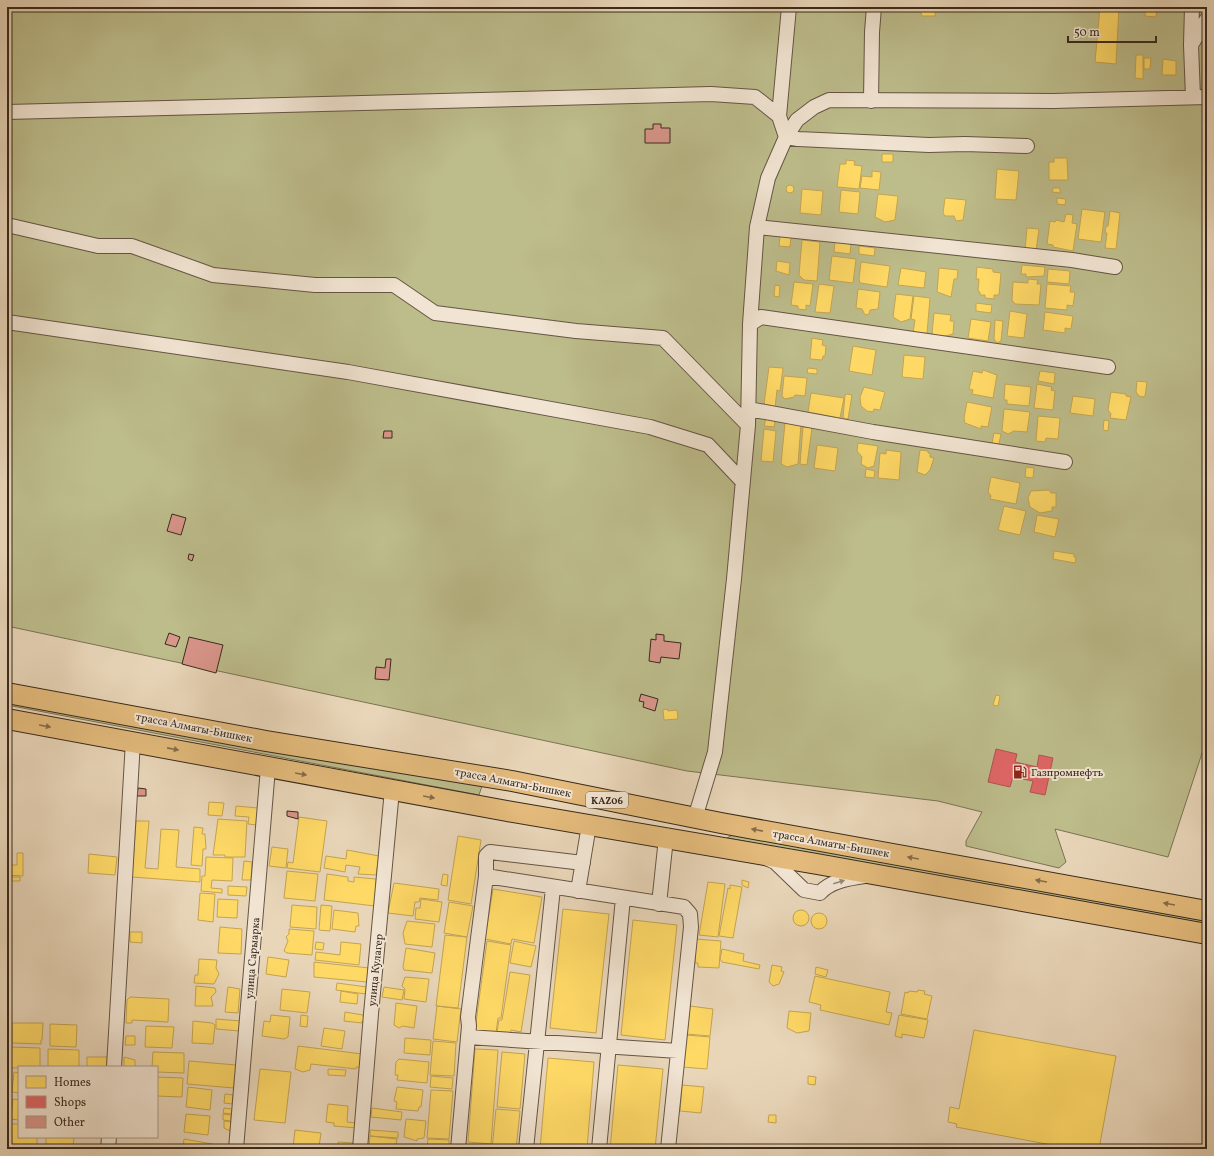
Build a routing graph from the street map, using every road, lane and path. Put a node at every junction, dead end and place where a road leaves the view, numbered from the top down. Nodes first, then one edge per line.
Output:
1 (789, 7) edge
2 (874, 7) edge
3 (1192, 7) edge
4 (1207, 19) edge
5 (1191, 45) junction
6 (1193, 97) junction
7 (1207, 97) edge
8 (870, 101) junction
9 (7, 112) edge
10 (779, 116) junction
11 (786, 136) junction
12 (1027, 146) dead end
13 (7, 225) edge
14 (757, 227) junction
15 (1115, 267) dead end
16 (7, 322) edge
17 (750, 324) junction
18 (1108, 367) dead end
19 (749, 409) junction
20 (748, 426) junction
21 (1066, 462) dead end
22 (743, 482) junction
23 (7, 693) edge
24 (7, 719) edge
25 (133, 741) junction
26 (268, 768) junction
27 (512, 781) junction
28 (392, 790) junction
29 (507, 811) junction
30 (695, 818) junction
31 (589, 825) junction
32 (666, 838) junction
33 (761, 855) junction
34 (583, 863) junction
35 (878, 875) junction
36 (486, 876) junction
37 (553, 888) junction
38 (578, 891) junction
39 (622, 898) junction
40 (659, 904) junction
41 (1207, 911) edge
42 (1207, 934) edge
43 (468, 1038) junction
44 (539, 1042) junction
45 (610, 1047) junction
46 (678, 1051) junction
47 (114, 1066) edge
48 (109, 1138) edge
49 (108, 1149) edge
50 (236, 1149) edge
51 (360, 1149) edge
52 (458, 1149) edge
53 (526, 1149) edge
54 (599, 1149) edge
55 (668, 1149) edge

1 - 10 street
2 - 8 street
3 - 5 street
4 - 5 street
5 - 6 street
6 - 7 street
6 - 8 street
8 - 11 street
9 - 10 street
10 - 11 street
11 - 12 street
11 - 14 street
13 - 20 street
14 - 15 street
14 - 17 street
16 - 22 street
17 - 18 street
17 - 19 street
19 - 20 street
19 - 21 street
20 - 22 street
22 - 30 street
23 - 27 highway, трасса Алматы-Бишкек / KАZ06
24 -> 25 highway, KАZ06
25 -> 26 highway, KАZ06
25 - 47 street
26 -> 28 highway, KАZ06
26 - 50 street, улица Сарыарка
27 - 29 highway
27 - 30 highway, трасса Алматы-Бишкек / KАZ06
28 -> 29 highway, KАZ06
28 - 51 street, улица Кулагер
29 - 31 highway, KАZ06
41 -> 30 highway, трасса Алматы-Бишкек / KАZ06
31 - 32 highway, KАZ06
31 - 34 street
32 - 33 highway, KАZ06
32 - 40 street
33 - 35 highway, KАZ06
33 -> 35 street
34 - 36 street
34 - 38 street
35 - 42 highway, KАZ06
36 - 37 street
36 - 43 street
37 - 38 street
37 - 44 street
38 - 39 street
39 - 40 street
39 - 45 street
40 - 46 street
43 - 44 street
43 - 52 street
44 - 45 street
44 - 53 street
45 - 46 street
45 - 54 street
46 - 55 street
48 - 49 street

